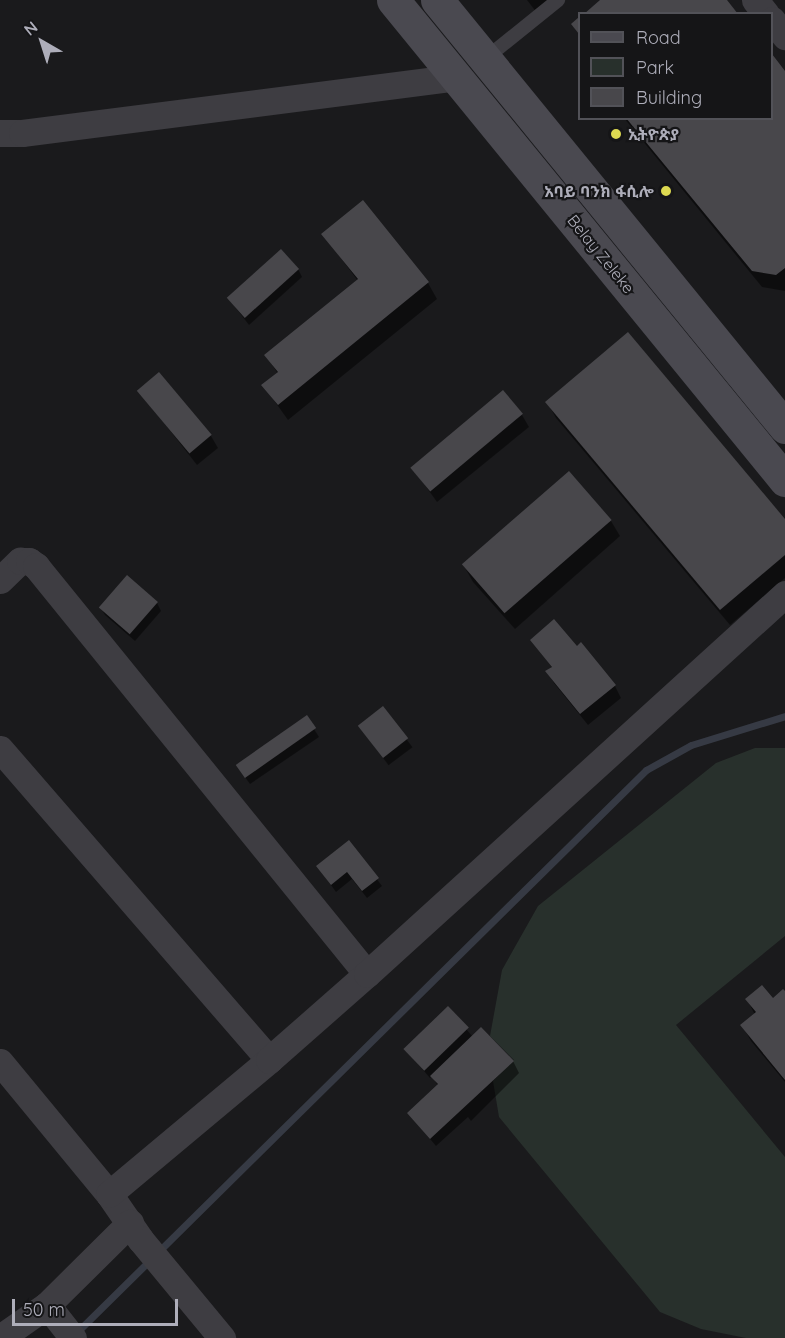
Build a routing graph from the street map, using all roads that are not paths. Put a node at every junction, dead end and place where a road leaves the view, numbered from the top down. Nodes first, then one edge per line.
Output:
1 (393, 0) edge
2 (437, 0) edge
3 (558, 0) edge
4 (755, 0) edge
5 (764, 12) edge
6 (773, 22) edge
7 (785, 36) edge
8 (485, 59) junction
9 (457, 77) junction
10 (0, 133) edge
11 (785, 427) edge
12 (785, 480) edge
13 (0, 580) edge
14 (785, 594) edge
15 (0, 749) edge
16 (368, 974) junction
17 (269, 1060) junction
18 (0, 1062) edge
19 (109, 1194) junction
20 (135, 1231) junction
21 (47, 1305) junction
22 (0, 1338) edge
23 (74, 1338) edge
24 (222, 1338) edge

1 - 9 street, Belay Zeleke
2 - 8 street, Belay Zeleke
3 - 8 lane
4 - 5 street
6 - 7 street
8 - 9 street
8 - 11 street, Belay Zeleke
9 - 10 street
9 - 12 street, Belay Zeleke
13 - 16 street
14 - 16 street
15 - 17 street
16 - 17 street
17 - 19 street
18 - 19 street
19 - 20 street
20 - 21 street
20 - 24 street
21 - 22 street
21 - 23 street

